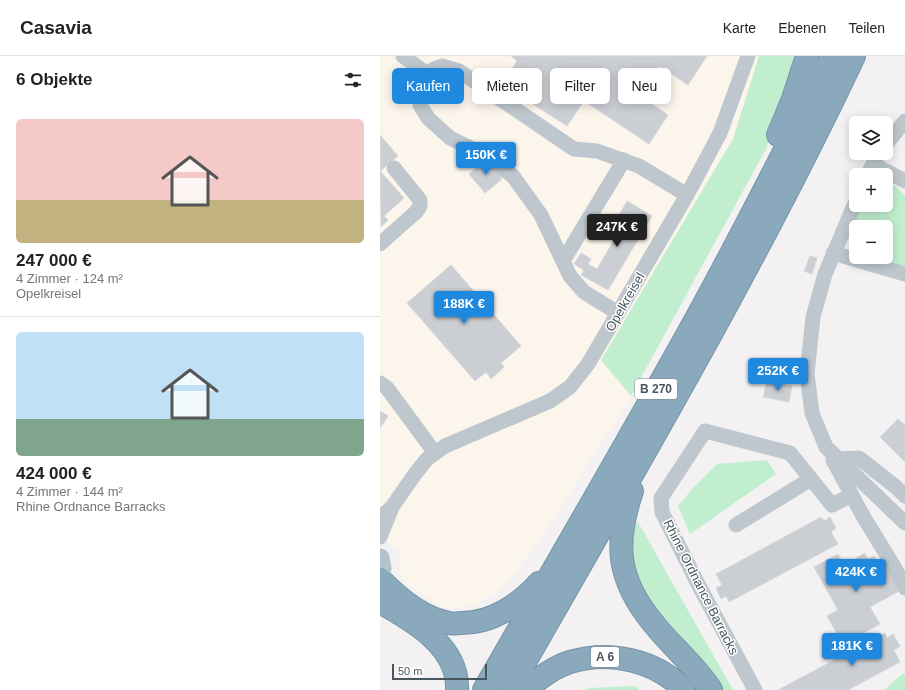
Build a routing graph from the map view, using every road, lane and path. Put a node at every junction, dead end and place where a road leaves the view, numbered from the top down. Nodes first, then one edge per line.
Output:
1 (403, 56) edge
2 (748, 56) edge
3 (807, 56) edge
4 (832, 56) edge
5 (854, 56) edge
6 (870, 56) edge
7 (419, 68) edge
8 (437, 68) edge
9 (449, 68) edge
10 (464, 74) edge
11 (420, 104) edge
12 (830, 107) junction
13 (905, 121) edge
14 (893, 136) edge
15 (624, 160) junction
16 (873, 164) edge
17 (394, 168) dead end
18 (905, 181) edge
19 (687, 195) junction
20 (851, 212) edge
21 (753, 213) junction
22 (380, 244) edge
23 (833, 253) junction
24 (563, 261) junction
25 (905, 274) edge
26 (618, 313) junction
27 (380, 383) edge
28 (653, 436) junction
29 (826, 447) junction
30 (435, 453) junction
31 (838, 459) junction
32 (811, 479) junction
33 (852, 495) junction
34 (905, 496) edge
35 (392, 507) junction
36 (380, 518) edge
37 (905, 523) edge
38 (736, 525) dead end
39 (380, 537) edge
40 (380, 558) edge
41 (557, 563) junction
42 (380, 578) edge
43 (905, 588) edge
44 (380, 602) edge
45 (457, 690) edge
46 (484, 690) edge
47 (509, 690) edge
48 (526, 690) edge
49 (684, 690) edge
50 (711, 690) edge
51 (754, 690) edge

1 - 7 street
2 - 19 street, Opelkreisel
3 - 21 highway
4 - 21 highway, B 270
5 - 12 highway, B 270
6 - 12 highway
8 - 9 street
10 - 15 street
11 - 24 street
12 - 28 highway, B 270
13 - 14 street
15 - 19 street
15 - 24 street
16 - 18 street
17 - 22 street
19 - 26 street, Opelkreisel
20 - 23 street
21 - 41 highway, B 270
23 - 25 street
23 - 29 street
24 - 26 street
26 - 30 street, Opelkreisel
27 - 30 street
28 - 47 highway, B 270
28 - 50 highway, B 270
29 - 31 street
29 - 33 street
30 - 35 street, Opelkreisel
31 - 34 street
31 - 37 street
32 - 33 street, Rhine Ordnance Barracks
32 - 38 street
32 - 51 street, Rhine Ordnance Barracks
33 - 43 street
35 - 36 street, Opelkreisel
35 - 39 street, Opelkreisel
40 - 42 main road
41 - 42 highway
41 - 46 highway, B 270
44 - 45 highway
48 - 49 highway, A 6

